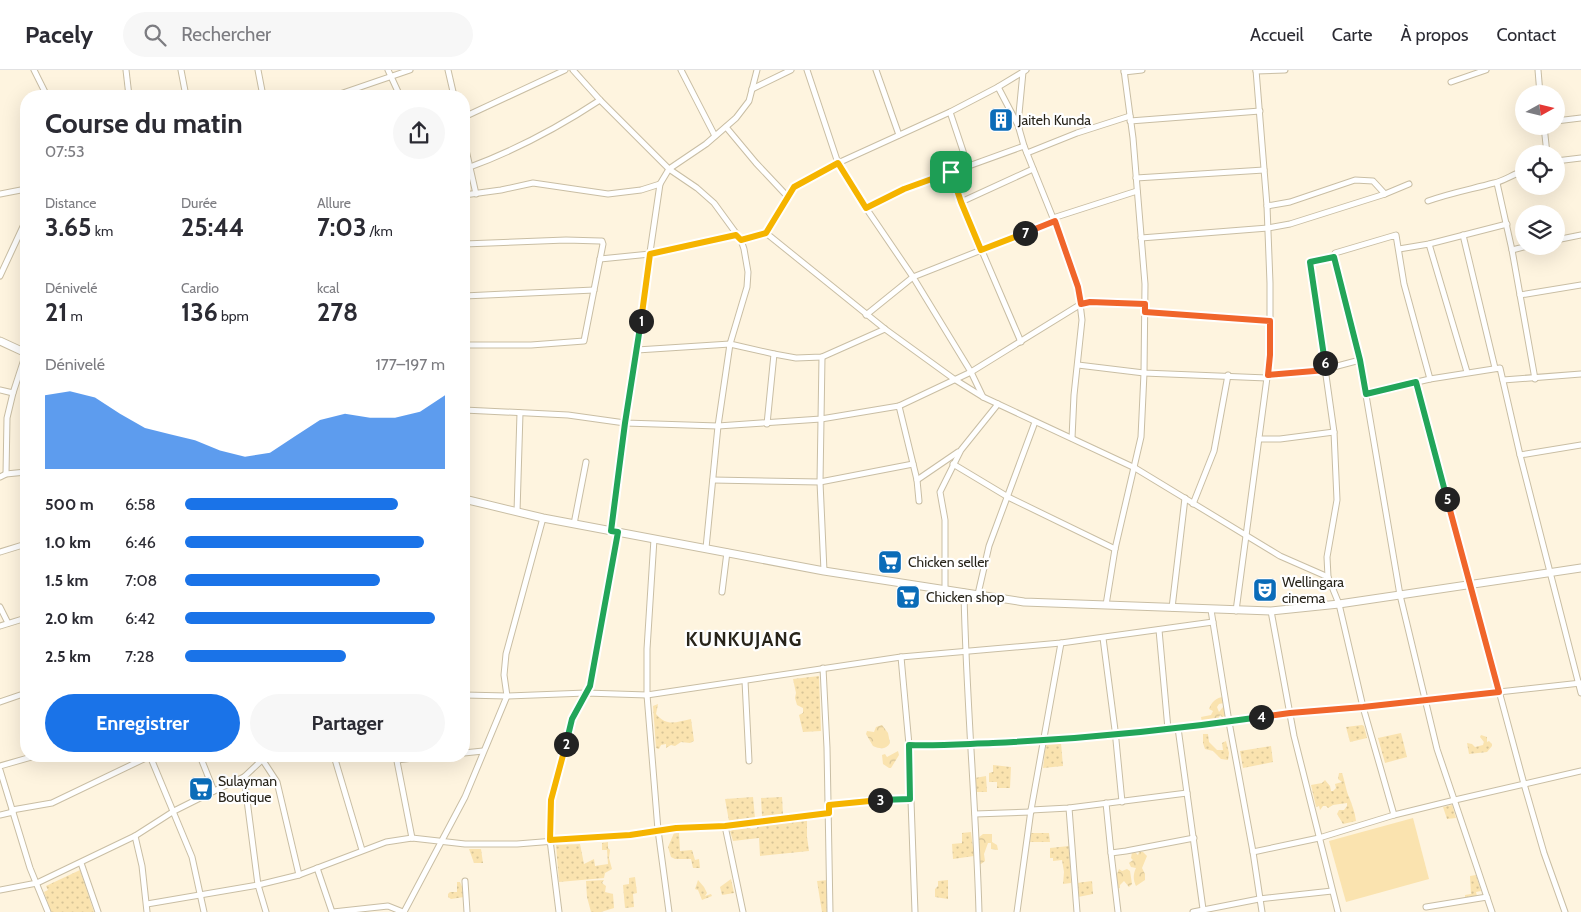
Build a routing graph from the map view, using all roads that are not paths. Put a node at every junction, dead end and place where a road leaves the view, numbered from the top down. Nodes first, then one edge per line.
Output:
1 (34, 70) edge
2 (126, 70) edge
3 (182, 70) edge
4 (258, 70) edge
5 (410, 70) edge
6 (448, 70) edge
7 (565, 70) edge
8 (573, 70) edge
9 (680, 70) edge
10 (757, 70) edge
11 (791, 70) edge
12 (807, 70) edge
13 (876, 70) edge
14 (1142, 70) edge
15 (1285, 70) edge
16 (1486, 70) edge
17 (1538, 70) edge
18 (1024, 71) edge
19 (1124, 71) edge
20 (1256, 71) edge
21 (389, 73) edge
22 (1451, 82) dead end
23 (1539, 85) edge
24 (998, 87) junction
25 (752, 89) junction
26 (44, 90) edge
27 (128, 90) edge
28 (185, 90) edge
29 (262, 90) edge
30 (348, 90) edge
31 (397, 90) edge
32 (453, 90) edge
33 (600, 100) junction
34 (1260, 111) junction
35 (950, 112) junction
36 (470, 114) edge
37 (1130, 118) junction
38 (1581, 118) edge
39 (1565, 120) edge
40 (1018, 125) junction
41 (726, 127) junction
42 (900, 135) junction
43 (715, 136) junction
44 (1024, 146) junction
45 (1027, 153) junction
46 (1581, 158) edge
47 (1565, 160) edge
48 (838, 163) junction
49 (968, 166) junction
50 (470, 167) joint
51 (1033, 168) junction
52 (669, 170) junction
53 (1264, 170) junction
54 (951, 172) junction
55 (1515, 174) edge
56 (1136, 178) junction
57 (1497, 183) junction
58 (660, 184) junction
59 (1409, 184) dead end
60 (20, 190) edge
61 (1137, 191) junction
62 (0, 194) edge
63 (470, 194) edge
64 (476, 194) junction
65 (1385, 194) junction
66 (788, 197) junction
67 (1428, 201) dead end
68 (961, 202) junction
69 (1267, 206) junction
70 (866, 208) junction
71 (1054, 219) junction
72 (1507, 224) junction
73 (1268, 228) junction
74 (20, 233) edge
75 (766, 233) junction
76 (736, 235) junction
77 (1463, 235) junction
78 (1581, 235) edge
79 (1141, 238) junction
80 (1565, 238) edge
81 (741, 240) junction
82 (470, 244) edge
83 (1429, 244) junction
84 (1399, 249) junction
85 (1515, 249) edge
86 (981, 250) junction
87 (1512, 250) junction
88 (650, 254) junction
89 (1334, 257) junction
90 (600, 259) junction
91 (0, 276) edge
92 (913, 277) junction
93 (1581, 285) edge
94 (594, 290) junction
95 (1520, 295) junction
96 (470, 296) edge
97 (1081, 304) junction
98 (1145, 304) junction
99 (1145, 312) junction
100 (866, 314) junction
101 (1270, 321) junction
102 (885, 330) junction
103 (0, 341) edge
104 (1020, 342) junction
105 (730, 344) junction
106 (470, 346) edge
107 (20, 350) edge
108 (636, 350) junction
109 (774, 354) junction
110 (822, 357) junction
111 (1360, 360) junction
112 (1078, 365) junction
113 (1495, 368) junction
114 (1326, 369) junction
115 (20, 371) edge
116 (971, 372) junction
117 (1467, 372) junction
118 (1144, 373) junction
119 (1581, 374) edge
120 (1228, 375) junction
121 (1267, 376) junction
122 (1535, 378) junction
123 (954, 379) junction
124 (1430, 379) junction
125 (1503, 380) junction
126 (1416, 382) junction
127 (0, 390) edge
128 (13, 393) junction
129 (1366, 394) junction
130 (983, 397) junction
131 (998, 404) junction
132 (899, 406) junction
133 (470, 410) edge
134 (520, 413) junction
135 (821, 419) junction
136 (1035, 422) junction
137 (625, 423) junction
138 (767, 424) junction
139 (718, 426) junction
140 (1334, 432) junction
141 (1072, 438) junction
142 (1259, 439) junction
143 (1581, 445) edge
144 (960, 450) junction
145 (1520, 455) junction
146 (586, 462) dead end
147 (913, 464) junction
148 (953, 464) junction
149 (1135, 468) junction
150 (20, 473) edge
151 (6, 474) junction
152 (0, 477) edge
153 (713, 480) junction
154 (917, 480) junction
155 (820, 482) junction
156 (1008, 497) junction
157 (1185, 498) junction
158 (470, 500) edge
159 (919, 501) dead end
160 (1193, 504) junction
161 (517, 512) junction
162 (543, 518) junction
163 (574, 524) junction
164 (614, 532) junction
165 (1246, 536) junction
166 (654, 539) junction
167 (20, 546) edge
168 (706, 548) junction
169 (1115, 550) junction
170 (0, 552) edge
171 (727, 552) junction
172 (1581, 568) edge
173 (824, 571) junction
174 (1551, 573) junction
175 (1328, 577) junction
176 (1470, 585) junction
177 (945, 589) junction
178 (722, 592) dead end
179 (964, 592) junction
180 (978, 594) junction
181 (1400, 595) junction
182 (1339, 604) junction
183 (1106, 605) junction
184 (0, 607) edge
185 (1172, 608) junction
186 (1212, 610) junction
187 (1236, 611) junction
188 (1271, 611) junction
189 (20, 620) edge
190 (1213, 622) junction
191 (8, 624) junction
192 (0, 626) edge
193 (1159, 630) junction
194 (1103, 638) junction
195 (1061, 643) junction
196 (965, 652) junction
197 (901, 657) junction
198 (823, 668) junction
199 (745, 681) junction
200 (1580, 683) edge
201 (1499, 692) junction
202 (586, 693) junction
203 (1581, 693) edge
204 (20, 695) edge
205 (470, 695) edge
206 (647, 695) junction
207 (507, 696) junction
208 (1425, 699) junction
209 (0, 702) edge
210 (1363, 707) junction
211 (1290, 713) junction
212 (1229, 722) junction
213 (1178, 728) junction
214 (1168, 729) junction
215 (1116, 734) junction
216 (1044, 741) junction
217 (971, 743) junction
218 (909, 745) junction
219 (483, 752) junction
220 (470, 753) edge
221 (20, 760) edge
222 (749, 761) dead end
223 (137, 762) edge
224 (153, 762) edge
225 (202, 762) edge
226 (258, 762) edge
227 (264, 762) edge
228 (336, 762) edge
229 (397, 762) edge
230 (0, 766) edge
231 (0, 770) edge
232 (1581, 771) edge
233 (244, 778) junction
234 (1524, 784) junction
235 (214, 790) junction
236 (1187, 793) junction
237 (910, 799) junction
238 (1455, 800) junction
239 (1122, 802) junction
240 (1106, 803) junction
241 (829, 805) junction
242 (1069, 808) junction
243 (13, 811) junction
244 (1031, 811) junction
245 (174, 812) junction
246 (829, 813) junction
247 (975, 814) junction
248 (0, 815) edge
249 (1394, 816) junction
250 (725, 826) junction
251 (658, 830) junction
252 (135, 836) junction
253 (412, 838) junction
254 (1194, 838) junction
255 (1319, 838) junction
256 (550, 840) junction
257 (442, 842) junction
258 (362, 850) junction
259 (1253, 852) junction
260 (1110, 853) junction
261 (81, 863) junction
262 (317, 868) junction
263 (299, 875) junction
264 (465, 881) dead end
265 (37, 883) junction
266 (258, 885) junction
267 (0, 890) edge
268 (1332, 891) junction
269 (201, 896) junction
270 (1487, 897) junction
271 (1259, 899) junction
272 (147, 904) junction
273 (1426, 907) dead end
274 (1206, 910) edge
275 (48, 912) edge
276 (98, 912) edge
277 (148, 912) edge
278 (204, 912) edge
279 (266, 912) edge
280 (332, 912) edge
281 (403, 912) edge
282 (468, 912) edge
283 (559, 912) edge
284 (669, 912) edge
285 (743, 912) edge
286 (830, 912) edge
287 (915, 912) edge
288 (979, 912) edge
289 (1017, 912) edge
290 (1077, 912) edge
291 (1118, 912) edge
292 (1193, 912) edge
293 (1262, 912) edge
294 (1338, 912) edge
295 (1492, 912) edge
296 (1565, 912) edge

1 - 26 street
2 - 27 street
3 - 28 street
4 - 29 street
5 - 21 street
6 - 32 street
7 - 36 street
8 - 33 street
9 - 43 street
10 - 25 street
11 - 25 street
12 - 48 street
13 - 42 street
14 - 19 street
15 - 20 street
16 - 22 street
17 - 23 street
18 - 24 street
18 - 40 street
19 - 37 street
20 - 34 street
21 - 30 street
21 - 31 street
24 - 35 street
24 - 40 street
25 - 41 street
33 - 50 street
33 - 52 street
34 - 37 street
34 - 53 street
35 - 42 street
35 - 49 street
37 - 45 street
37 - 56 street
38 - 39 street
40 - 44 street
41 - 43 street
41 - 66 street
42 - 48 street
43 - 52 street
44 - 45 street
44 - 49 street
45 - 51 street
46 - 47 street
48 - 66 street
48 - 70 street
49 - 54 street
50 - 64 street
51 - 68 street
51 - 71 street
52 - 58 street
52 - 76 street
53 - 56 street
53 - 69 street
54 - 68 street
54 - 70 street
55 - 57 street
56 - 61 street
57 - 67 street
57 - 72 street
58 - 64 street
58 - 88 street
59 - 65 street
60 - 62 street
61 - 71 street
61 - 79 street
63 - 64 street
65 - 69 street
65 - 73 street
66 - 75 street
68 - 86 street
69 - 73 street
70 - 92 street
71 - 86 street
71 - 97 street
72 - 77 street
72 - 87 street
73 - 79 street
73 - 101 street
74 - 91 street
75 - 81 street
75 - 100 street
76 - 81 street
76 - 88 street
77 - 83 street
77 - 113 street
78 - 80 street
79 - 98 street
81 - 105 street
82 - 90 street
83 - 84 street
83 - 117 street
84 - 89 street
84 - 124 street
85 - 87 street
86 - 92 street
86 - 104 street
87 - 95 street
88 - 90 street
88 - 108 street
89 - 111 street
89 - 114 street
90 - 94 street
92 - 100 street
92 - 116 street
93 - 95 street
94 - 96 street
94 - 106 street
95 - 122 street
97 - 98 street
97 - 104 street
97 - 112 street
98 - 99 street
99 - 101 street
99 - 118 street
100 - 102 street
101 - 121 street
102 - 110 street
102 - 123 street
103 - 107 street
104 - 116 street
105 - 108 street
105 - 109 street
105 - 139 street
108 - 137 street
109 - 110 street
109 - 138 street
110 - 135 street
111 - 114 street
111 - 129 street
112 - 118 street
112 - 141 street
113 - 117 street
113 - 125 street
114 - 121 street
114 - 140 street
115 - 128 street
116 - 123 street
116 - 130 street
117 - 124 street
118 - 120 street
118 - 149 street
119 - 122 street
120 - 121 street
120 - 160 street
121 - 142 street
122 - 125 street
123 - 130 street
123 - 132 street
124 - 126 street
125 - 145 street
126 - 129 street
126 - 176 street
127 - 128 street
128 - 151 street
129 - 181 street
130 - 131 street
131 - 136 street
131 - 144 street
132 - 135 street
132 - 147 street
133 - 134 street
134 - 137 street
134 - 161 street
135 - 138 street
135 - 155 street
136 - 141 street
136 - 156 street
137 - 139 street
137 - 164 street
138 - 139 street
139 - 153 street
140 - 142 street
140 - 175 street
141 - 149 street
142 - 165 street
143 - 145 street
144 - 148 street
144 - 154 street
145 - 174 street
146 - 163 street
147 - 154 street
147 - 155 street
148 - 156 street
148 - 177 street
149 - 157 street
149 - 169 street
150 - 151 street
151 - 152 street
153 - 155 street
153 - 168 street
154 - 159 street
155 - 173 street
156 - 169 street
156 - 180 street
157 - 160 street
157 - 185 street
158 - 161 street
160 - 165 street
161 - 162 street
162 - 163 street
162 - 207 street
163 - 164 street
164 - 166 street
164 - 202 street
165 - 175 street
165 - 187 street
166 - 168 street
166 - 206 street
167 - 170 street
168 - 171 street
169 - 183 street
171 - 173 street
171 - 178 street
172 - 174 street
173 - 177 street
174 - 176 street
174 - 200 street
175 - 182 street
176 - 181 street
176 - 201 street
177 - 179 street
179 - 180 street
179 - 196 street
180 - 183 street
181 - 182 street
181 - 208 street
182 - 188 street
182 - 210 street
183 - 185 street
184 - 191 street
185 - 186 street
186 - 187 street
186 - 190 street
187 - 188 street
188 - 211 street
189 - 191 street
190 - 193 street
190 - 212 street
191 - 192 street
193 - 194 street
193 - 214 street
194 - 195 street
194 - 215 street
195 - 196 street
195 - 216 street
196 - 197 street
196 - 217 street
197 - 198 street
197 - 218 street
198 - 199 street
198 - 241 street
199 - 206 street
199 - 222 street
200 - 201 street
200 - 203 street
201 - 208 street
201 - 234 street
202 - 206 street
202 - 207 street
202 - 256 street
204 - 209 street
205 - 207 street
206 - 251 street
207 - 219 street
208 - 210 street
208 - 238 street
210 - 211 street
210 - 249 street
211 - 212 street
211 - 255 street
212 - 213 street
212 - 259 street
213 - 214 street
213 - 236 street
214 - 215 street
215 - 216 street
215 - 239 street
216 - 217 street
216 - 244 street
217 - 218 street
217 - 247 street
218 - 237 street
219 - 220 street
219 - 257 street
221 - 230 street
223 - 243 street
224 - 245 street
225 - 235 street
226 - 233 street
227 - 263 street
228 - 258 street
229 - 253 street
231 - 243 street
232 - 234 street
233 - 235 street
233 - 266 street
234 - 238 street
234 - 296 street
235 - 245 street
236 - 239 street
236 - 254 street
237 - 241 street
237 - 287 street
238 - 249 street
238 - 270 street
239 - 240 street
240 - 242 street
240 - 260 street
241 - 246 street
242 - 244 street
242 - 290 street
243 - 248 street
243 - 265 street
244 - 247 street
244 - 289 street
245 - 252 street
245 - 269 street
246 - 250 street
246 - 286 street
247 - 288 street
249 - 255 street
250 - 251 street
250 - 285 street
251 - 256 street
251 - 284 street
252 - 261 street
252 - 272 street
253 - 257 street
253 - 258 street
254 - 260 street
254 - 274 street
255 - 259 street
255 - 268 street
256 - 257 street
256 - 283 street
257 - 281 street
258 - 262 street
259 - 271 street
260 - 291 street
261 - 265 street
261 - 276 street
262 - 263 street
262 - 280 street
263 - 266 street
264 - 282 street
265 - 267 street
265 - 275 street
266 - 269 street
266 - 279 street
268 - 271 street
268 - 294 street
269 - 272 street
269 - 278 street
270 - 273 street
270 - 295 street
271 - 274 street
271 - 293 street
272 - 277 street
274 - 292 street
280 - 281 street

